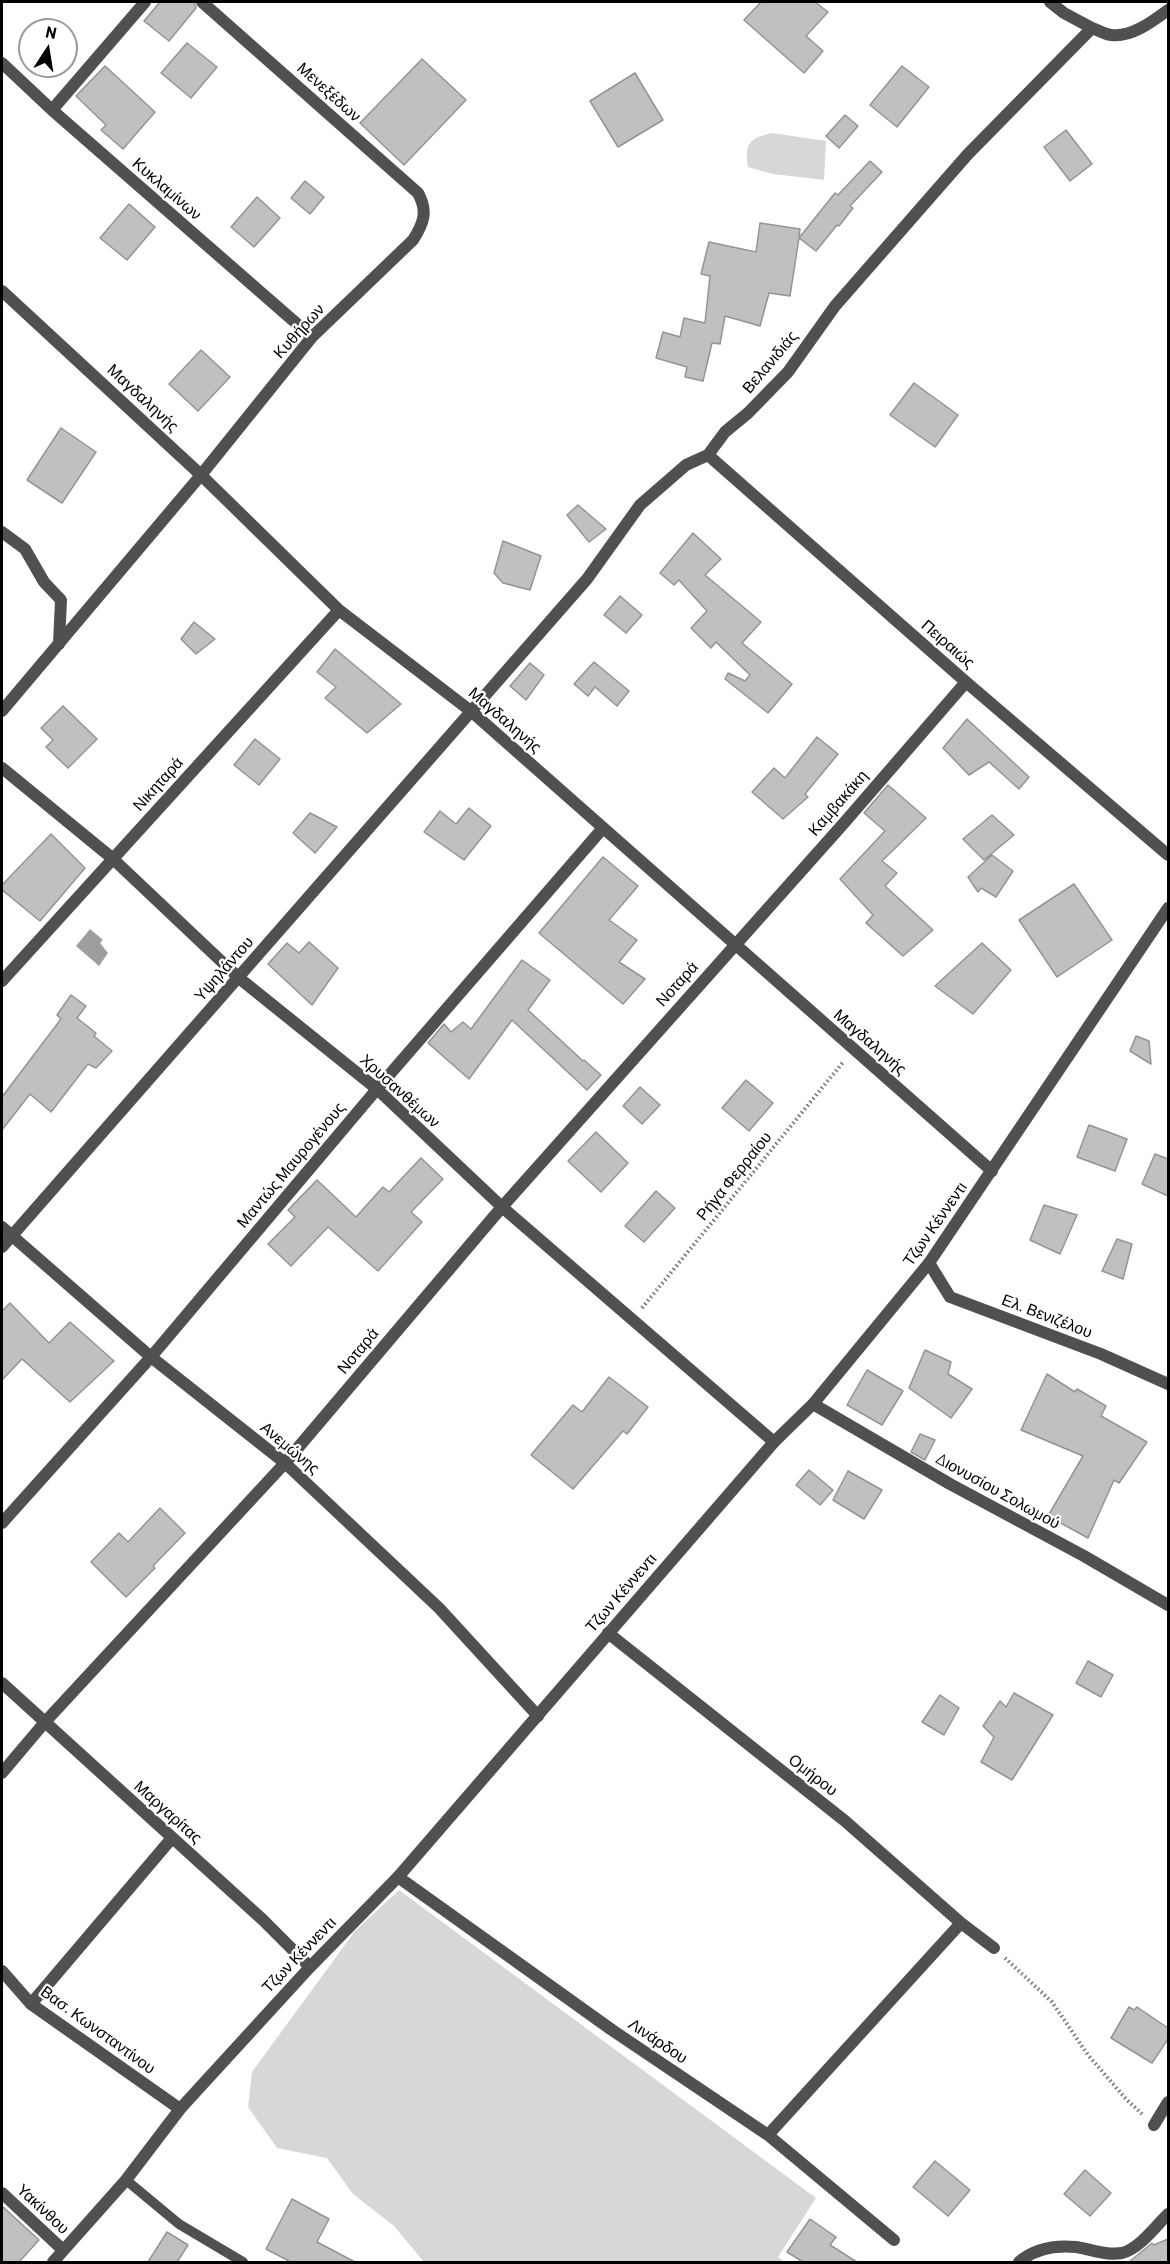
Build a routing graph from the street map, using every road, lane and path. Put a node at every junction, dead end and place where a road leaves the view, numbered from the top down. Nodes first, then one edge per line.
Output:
1 (146, 2) edge
2 (202, 2) edge
3 (1050, 2) edge
4 (1168, 10) edge
5 (1092, 28) junction
6 (2, 63) edge
7 (52, 110) junction
8 (424, 214) joint
9 (2, 291) edge
10 (312, 337) junction
11 (708, 455) junction
12 (201, 475) junction
13 (2, 532) edge
14 (339, 609) junction
15 (59, 644) junction
16 (966, 682) junction
17 (2, 711) edge
18 (472, 712) junction
19 (2, 768) edge
20 (603, 828) junction
21 (1168, 855) edge
22 (112, 858) junction
23 (1168, 908) edge
24 (734, 945) junction
25 (239, 978) junction
26 (2, 981) edge
27 (853, 1049) junction
28 (377, 1089) junction
29 (992, 1171) junction
30 (502, 1207) junction
31 (2, 1227) edge
32 (11, 1236) junction
33 (2, 1247) edge
34 (929, 1263) junction
35 (633, 1318) junction
36 (151, 1357) junction
37 (1168, 1384) edge
38 (813, 1404) junction
39 (774, 1442) junction
40 (285, 1463) junction
41 (2, 1522) edge
42 (1168, 1605) edge
43 (608, 1633) junction
44 (2, 1683) edge
45 (538, 1716) junction
46 (45, 1722) junction
47 (2, 1773) edge
48 (172, 1838) junction
49 (398, 1877) junction
50 (961, 1923) junction
51 (994, 1948) joint
52 (309, 1966) junction
53 (2, 1971) edge
54 (31, 2004) junction
55 (1168, 2102) edge
56 (180, 2109) junction
57 (1154, 2125) joint
58 (768, 2135) junction
59 (126, 2180) junction
60 (2, 2193) edge
61 (1168, 2214) edge
62 (894, 2240) dead end
63 (63, 2250) junction
64 (53, 2262) edge
65 (244, 2262) edge
66 (1019, 2262) edge

1 - 7 street
2 - 8 street, Μενεξέδων
3 - 5 street
4 - 5 street
5 - 11 street, Βελανιδιάς
6 - 7 street, Κυκλαμίνων
7 - 10 street, Κυκλαμίνων
8 - 10 street, Κυθήρων
9 - 12 street, Μαγδαληνής
10 - 12 street, Κυθήρων
11 - 16 street, Πειραιώς
11 - 18 street, Βελανιδιάς
12 - 14 street, Μαγδαληνής
12 - 15 street
13 - 15 street
14 - 18 street, Μαγδαληνής
14 - 22 street, Νικηταρά
15 - 17 street
16 - 21 street, Πειραιώς
16 - 24 street, Καμβακάκη
18 - 20 street, Μαγδαληνής
18 - 25 street, Υψηλάντου
19 - 22 street, Χρυσανθέμων
20 - 24 street, Μαγδαληνής
20 - 28 street, Μαντώς Μαυρογένους
22 - 25 street, Χρυσανθέμων
22 - 26 street, Νικηταρά
23 - 29 street, Τζων Κέννεντι
24 - 27 street, Μαγδαληνής
24 - 30 street, Νοταρά
25 - 28 street, Χρυσανθέμων
25 - 32 street, Υψηλάντου
27 - 29 street, Μαγδαληνής
27 - 35 path, Ρήγα Φερραίου
28 - 30 street, Χρυσανθέμων
28 - 36 street, Μαντώς Μαυρογένους
29 - 34 street, Τζων Κέννεντι
30 - 35 street, Χρυσανθέμων
30 - 40 street, Νοταρά
31 - 32 street, Ανεμώνης
32 - 33 street, Υψηλάντου
32 - 36 street, Ανεμώνης
34 - 37 street, Ελ. Βενιζέλου
34 - 38 street, Τζων Κέννεντι
35 - 39 street, Χρυσανθέμων
36 - 40 street, Ανεμώνης
36 - 41 street, Μαντώς Μαυρογένους
38 - 39 street, Τζων Κέννεντι
38 - 42 street, Διονυσίου Σολωμού
39 - 43 street, Τζων Κέννεντι
40 - 45 street, Ανεμώνης
40 - 46 street, Νοταρά
43 - 45 street, Τζων Κέννεντι
43 - 50 street, Ομήρου
44 - 46 street, Μαργαρίτας
45 - 49 street, Τζων Κέννεντι
46 - 47 street, Νοταρά
46 - 48 street, Μαργαρίτας
48 - 52 street, Μαργαρίτας
48 - 54 street
49 - 52 street, Τζων Κέννεντι
49 - 58 street, Λινάρδου
50 - 51 street, Ομήρου
50 - 58 street
51 - 57 path
52 - 56 street, Τζων Κέννεντι
53 - 54 street, Βασ. Κωνσταντίνου
54 - 56 street, Βασ. Κωνσταντίνου
55 - 57 street
56 - 59 street, Τζων Κέννεντι
58 - 62 street, Λινάρδου
59 - 63 street, Τζων Κέννεντι
59 - 65 lane
60 - 63 street, Υακίνθου
61 - 66 street
63 - 64 street, Τζων Κέννεντι

